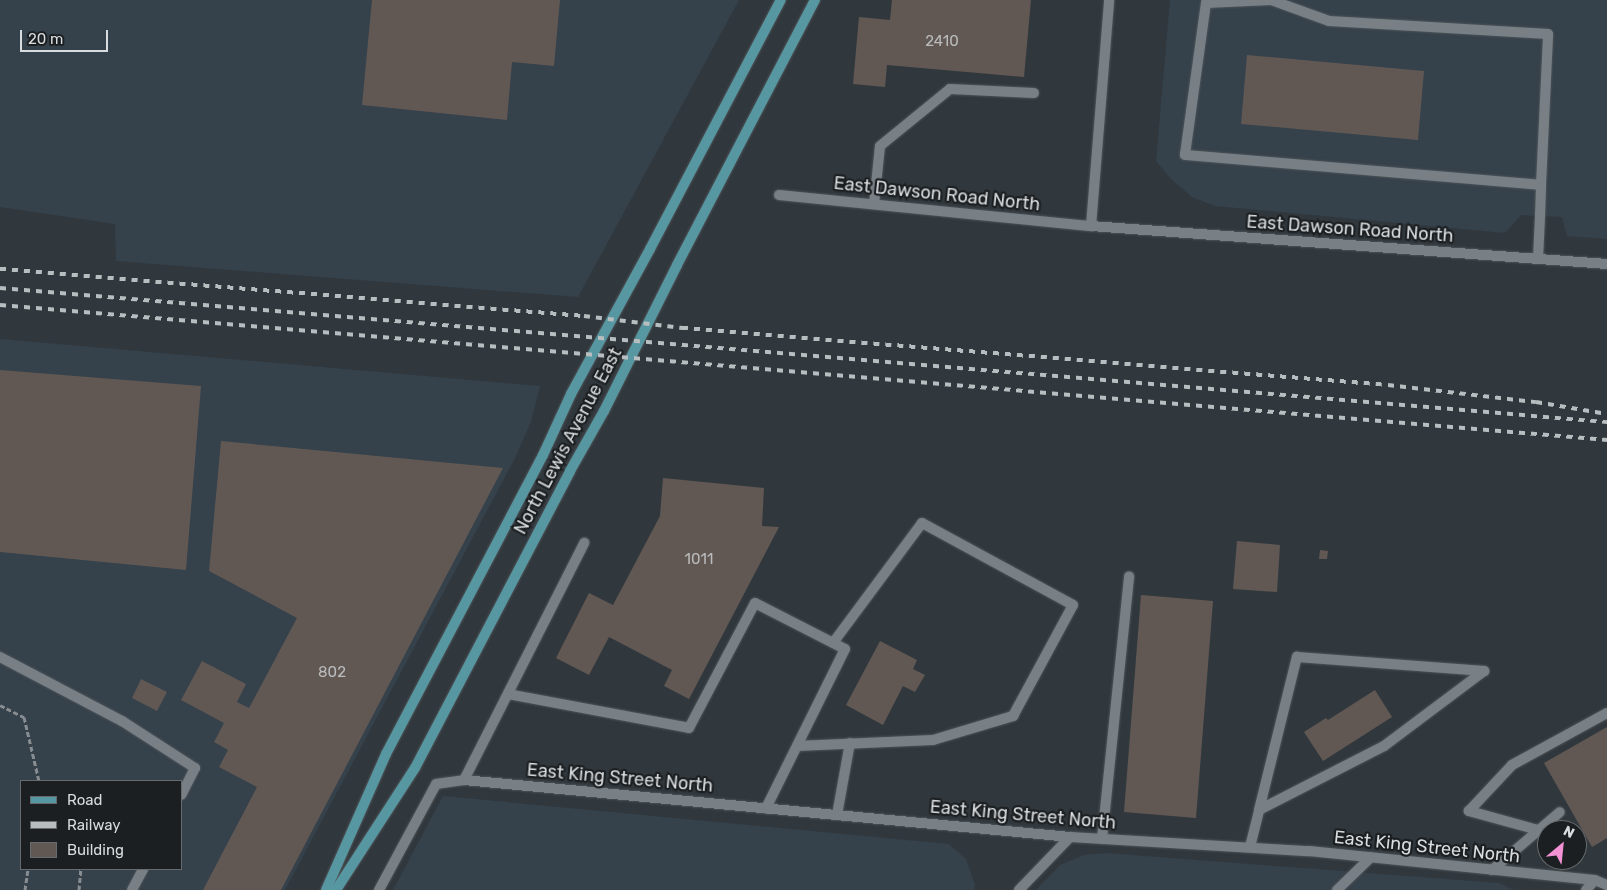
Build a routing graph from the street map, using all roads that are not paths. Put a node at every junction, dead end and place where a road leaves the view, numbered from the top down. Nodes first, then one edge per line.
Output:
1 (781, 0) edge
2 (815, 0) edge
3 (1109, 0) edge
4 (1034, 93) dead end
5 (1541, 184) junction
6 (779, 195) dead end
7 (874, 204) junction
8 (1090, 226) junction
9 (1538, 259) junction
10 (1607, 264) edge
11 (584, 544) dead end
12 (1129, 576) dead end
13 (833, 643) junction
14 (0, 656) edge
15 (508, 694) junction
16 (1607, 713) edge
17 (850, 743) junction
18 (797, 746) junction
19 (464, 780) junction
20 (182, 793) edge
21 (766, 808) junction
22 (1260, 810) junction
23 (1560, 812) dead end
24 (837, 815) junction
25 (1550, 820) edge
26 (1537, 830) edge
27 (1537, 831) edge
28 (1070, 837) junction
29 (1102, 839) junction
30 (1250, 848) junction
31 (1371, 858) junction
32 (142, 870) edge
33 (1492, 870) junction
34 (1595, 880) junction
35 (1607, 885) edge
36 (132, 890) edge
37 (326, 890) edge
38 (336, 890) edge
39 (379, 890) edge
40 (1019, 890) edge
41 (1338, 890) edge
42 (1586, 890) edge

1 - 37 main road, North Lewis Avenue East
2 - 38 main road, North Lewis Avenue East
3 - 8 street
4 - 7 street
5 - 5 street
5 - 9 street
6 - 7 street, East Dawson Road North
7 - 8 street, East Dawson Road North
8 - 9 street, East Dawson Road North
9 - 10 street, East Dawson Road North
11 - 15 street
12 - 29 street
13 - 15 street
13 - 17 street
13 - 18 street
14 - 20 street
15 - 19 street
16 - 26 street
17 - 18 street
17 - 24 street
18 - 21 street
19 - 21 street, East King Street North
19 - 39 street, East King Street North
21 - 24 street, East King Street North
22 - 22 street
22 - 30 street
23 - 25 street
24 - 28 street, East King Street North
27 - 33 street
28 - 29 street, East King Street North
28 - 40 street
29 - 30 street, East King Street North
30 - 31 street, East King Street North
31 - 33 street, East King Street North
31 - 41 street
32 - 36 street
33 - 34 street, East King Street North
34 - 35 street, East King Street North
34 - 42 street

